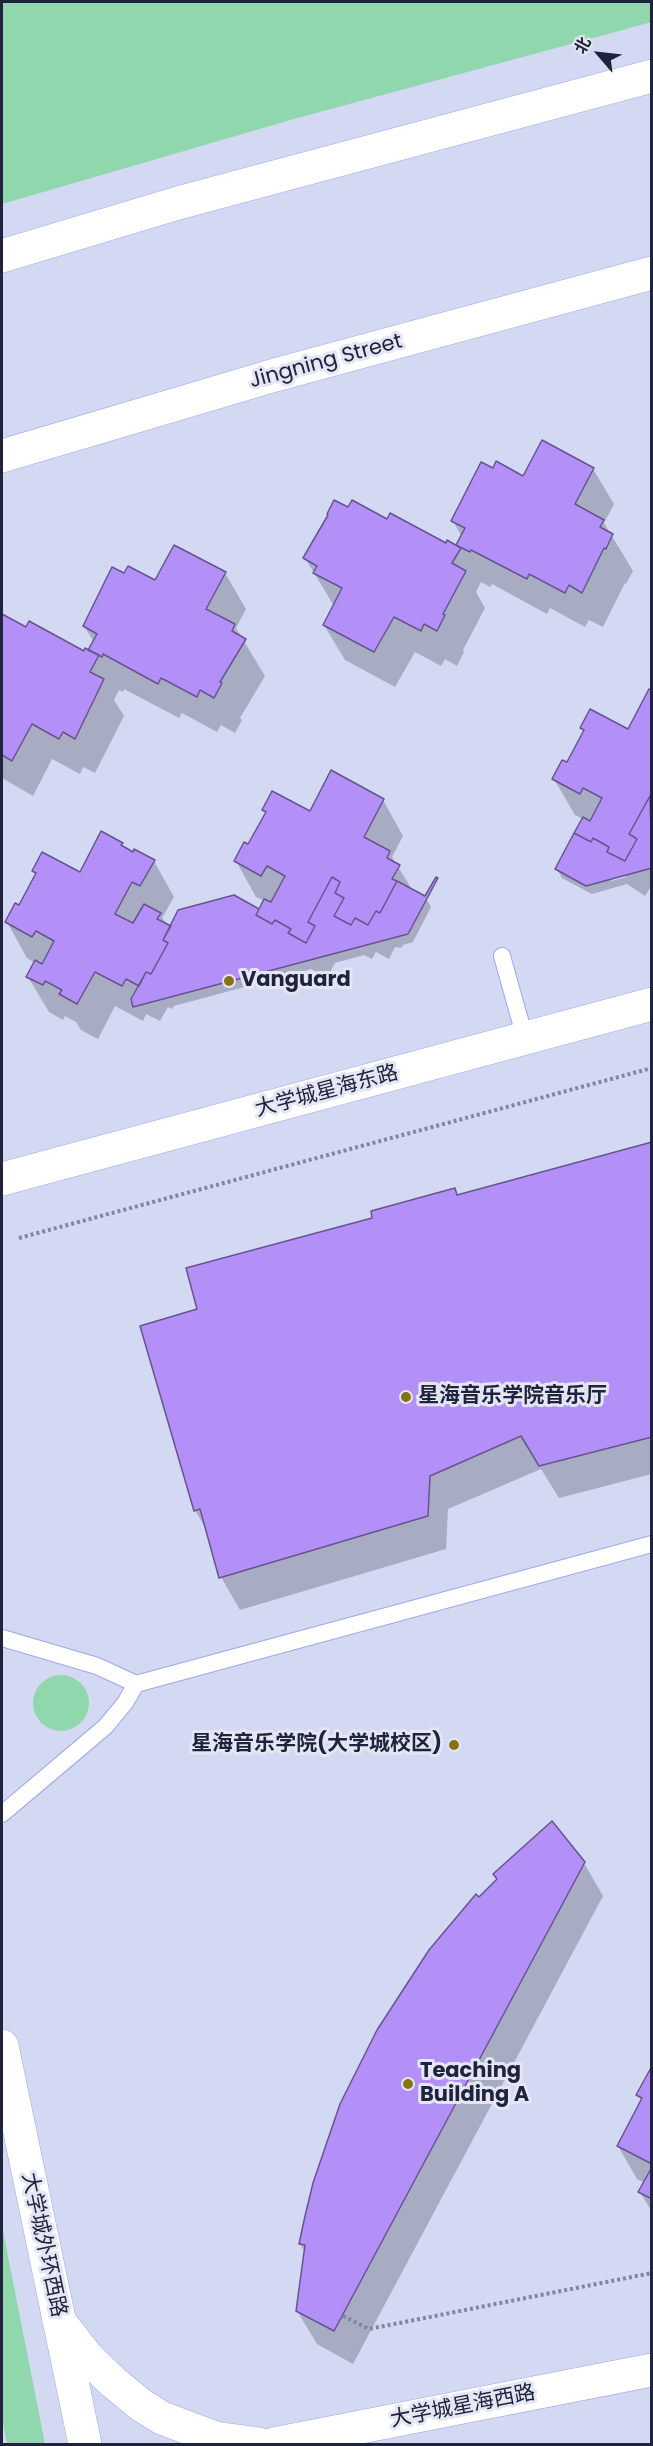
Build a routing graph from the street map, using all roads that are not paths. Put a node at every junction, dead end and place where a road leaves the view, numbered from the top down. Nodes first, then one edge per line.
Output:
1 (651, 76) edge
2 (2, 256) edge
3 (651, 273) edge
4 (2, 456) edge
5 (502, 956) dead end
6 (651, 1004) edge
7 (525, 1038) junction
8 (2, 1179) edge
9 (651, 1544) edge
10 (2, 1638) edge
11 (136, 1684) junction
12 (2, 1814) edge
13 (2, 2046) edge
14 (59, 2321) junction
15 (651, 2370) edge
16 (84, 2445) edge
17 (259, 2445) edge
18 (274, 2445) edge

1 - 2 street
3 - 4 street, Jingning Street
5 - 7 lane
6 - 7 street, 大学城星海东路
7 - 8 street, 大学城星海东路
9 - 11 lane
10 - 11 lane
11 - 12 lane
13 - 14 street, 大学城外环西路
14 - 16 street, 大学城外环西路
14 - 17 street
15 - 18 street, 大学城星海西路

